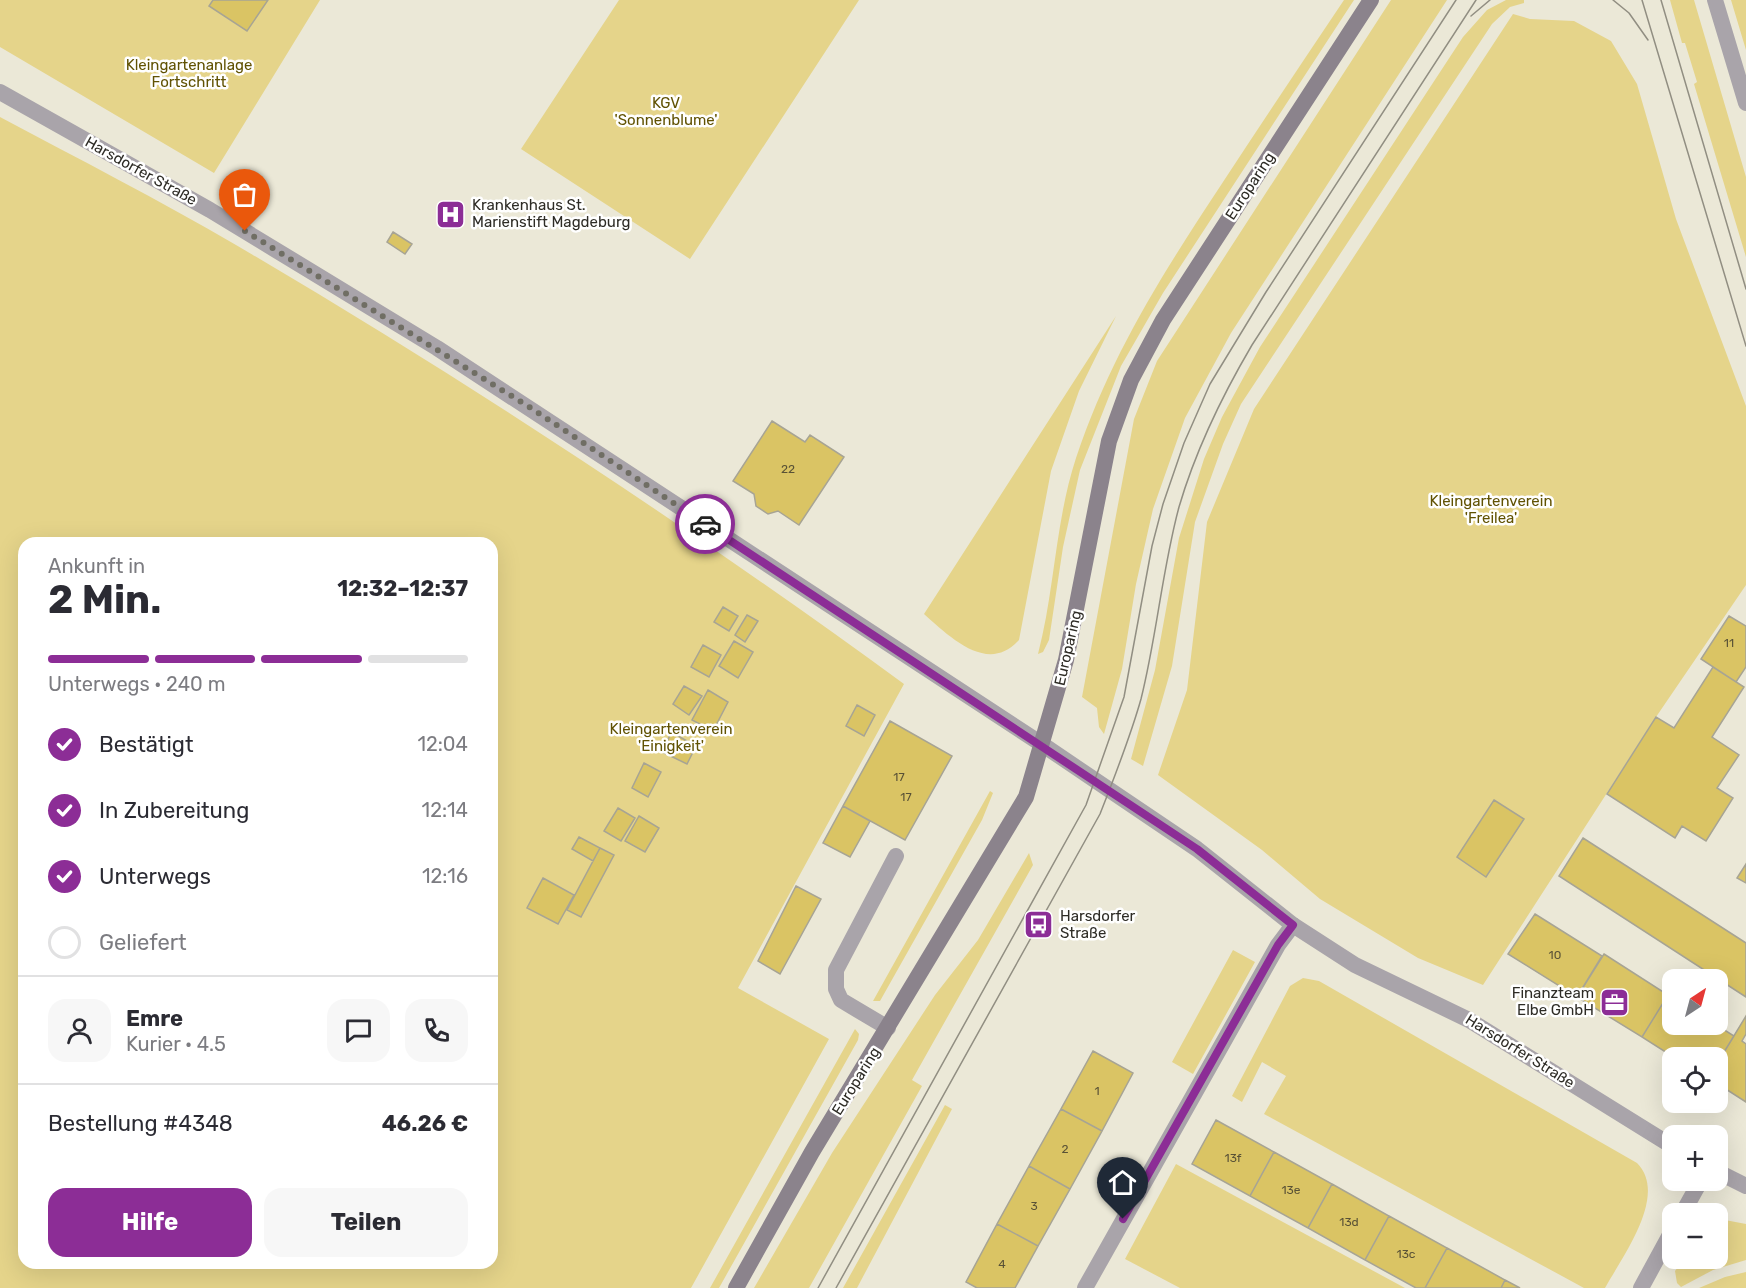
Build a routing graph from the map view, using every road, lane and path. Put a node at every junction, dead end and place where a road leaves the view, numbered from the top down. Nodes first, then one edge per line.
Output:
1 (1371, 0) edge
2 (1715, 0) edge
3 (0, 92) edge
4 (1746, 103) edge
5 (1043, 745) junction
6 (896, 856) dead end
7 (1293, 925) junction
8 (888, 1028) junction
9 (1662, 1140) edge
10 (1728, 1177) edge
11 (1746, 1186) edge
12 (1662, 1250) edge
13 (736, 1288) edge
14 (1085, 1288) edge
15 (1642, 1288) edge

1 - 5 main road, Europaring
2 - 4 street
3 - 5 street, Harsdorfer Straße
5 - 7 street, Harsdorfer Straße
5 - 8 main road, Europaring
6 - 8 street
7 - 9 street, Harsdorfer Straße
7 - 14 street
8 - 13 main road, Europaring
10 - 11 street
12 - 15 street

